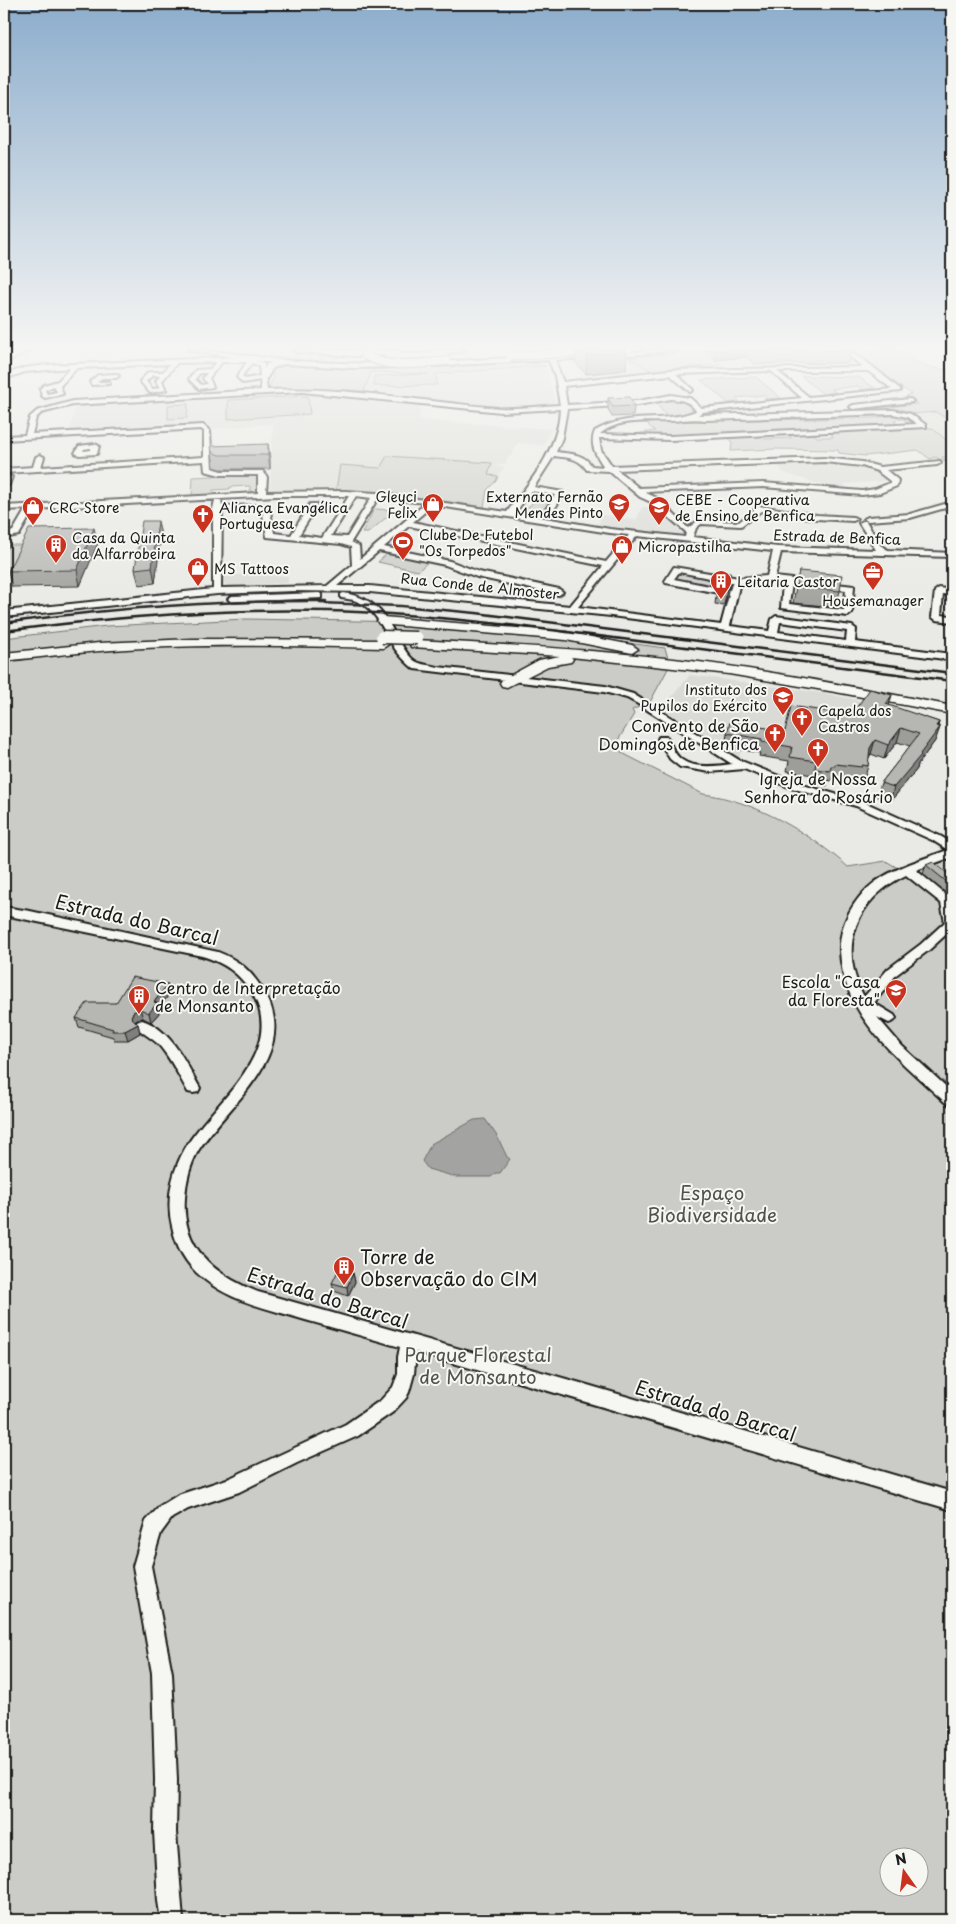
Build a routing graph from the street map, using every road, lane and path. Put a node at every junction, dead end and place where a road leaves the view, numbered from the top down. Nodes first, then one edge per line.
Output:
1 (16, 440) edge
2 (56, 440) edge
3 (207, 440) edge
4 (557, 440) edge
5 (596, 440) edge
6 (30, 442) joint
7 (551, 454) junction
8 (40, 457) dead end
9 (207, 462) junction
10 (937, 463) dead end
11 (178, 464) junction
12 (610, 469) junction
13 (880, 469) junction
14 (36, 470) junction
15 (5, 477) edge
16 (529, 488) junction
17 (638, 490) junction
18 (262, 494) junction
19 (354, 494) junction
20 (376, 495) junction
21 (218, 496) junction
22 (204, 497) junction
23 (432, 502) junction
24 (952, 504) edge
25 (313, 506) dead end
26 (31, 507) junction
27 (217, 507) junction
28 (4, 508) edge
29 (548, 512) dead end
30 (510, 514) junction
31 (682, 520) dead end
32 (865, 521) junction
33 (699, 522) junction
34 (408, 523) junction
35 (634, 534) junction
36 (4, 536) edge
37 (689, 536) junction
38 (293, 538) junction
39 (378, 548) junction
40 (778, 549) junction
41 (887, 553) junction
42 (952, 555) edge
43 (608, 565) junction
44 (356, 566) junction
45 (770, 579) junction
46 (739, 581) junction
47 (786, 581) junction
48 (330, 588) junction
49 (217, 591) junction
50 (559, 592) dead end
51 (733, 593) junction
52 (952, 593) edge
53 (240, 594) junction
54 (144, 598) junction
55 (572, 610) junction
56 (4, 614) edge
57 (952, 619) edge
58 (383, 622) junction
59 (725, 627) junction
60 (773, 634) junction
61 (383, 640) junction
62 (416, 641) junction
63 (850, 644) junction
64 (4, 650) edge
65 (657, 654) junction
66 (608, 656) junction
67 (4, 657) edge
68 (952, 657) edge
69 (534, 668) junction
70 (511, 680) junction
71 (540, 681) junction
72 (630, 696) junction
73 (952, 703) edge
74 (952, 710) edge
75 (663, 739) dead end
76 (744, 766) junction
77 (952, 848) edge
78 (952, 853) edge
79 (902, 872) junction
80 (4, 911) edge
81 (863, 1003) junction
82 (889, 1018) dead end
83 (142, 1025) dead end
84 (193, 1088) dead end
85 (952, 1100) edge
86 (410, 1342) junction
87 (952, 1501) edge
88 (172, 1920) edge

1 - 6 street
2 - 6 street
3 - 9 street
4 - 7 street
5 - 12 street
7 - 12 street
7 - 16 street
8 - 14 street
9 - 11 street
9 - 18 street
10 - 13 street
11 - 14 street
11 - 15 street
12 - 13 street
12 - 17 street
13 - 17 street
14 - 15 street
16 - 29 street
16 - 30 street
17 - 37 street
18 - 19 street, Estrada de Benfica
18 - 21 street, Estrada de Benfica
19 - 20 street, Estrada de Benfica
19 - 20 street
20 - 23 street, Estrada de Benfica
21 - 22 street, Estrada de Benfica
21 - 27 street
22 - 26 street, Estrada de Benfica
22 - 27 street
23 - 30 street, Estrada de Benfica
23 - 34 street
24 - 32 street
25 - 38 street
26 - 28 street, Estrada de Benfica
26 - 36 street
27 - 38 street
27 - 49 street
30 - 35 street, Estrada de Benfica
31 - 33 street
32 - 33 street
32 - 41 street
33 - 37 street
34 - 39 street
34 - 43 street
35 - 37 street, Estrada de Benfica
35 - 43 street
37 - 40 street, Estrada de Benfica
38 - 44 street
39 - 44 street
39 - 50 street
40 - 41 street, Estrada de Benfica
40 - 45 street
41 - 42 street, Estrada de Benfica
43 - 55 street
44 - 48 street
45 - 46 street
45 - 47 street
46 - 51 street
46 - 51 street
47 - 47 street
48 - 53 street, Rua Conde de Almoster
48 - 55 street, Rua Conde de Almoster
49 - 53 street
49 - 54 street
51 - 59 street
52 - 57 street
53 - 54 street
53 - 58 street
54 - 56 street
55 - 59 street, Rua Conde de Almoster
58 - 65 highway
58 - 70 street
59 - 60 street, Rua Conde de Almoster
60 - 63 street, Rua Conde de Almoster
60 - 63 street
61 - 62 highway
61 - 64 highway
61 - 67 highway
62 - 65 highway
62 - 66 highway
63 - 68 street, Rua Conde de Almoster
65 - 73 highway
66 - 69 highway
66 - 74 highway
69 - 70 highway
69 - 71 highway
70 - 71 street
70 - 72 street
71 - 72 street
72 - 76 street
75 - 76 street
76 - 77 street
78 - 79 street
79 - 81 street
79 - 81 street
80 - 86 street, Estrada do Barcal
81 - 82 street
81 - 85 street
83 - 84 street
86 - 87 street, Estrada do Barcal
86 - 88 street

